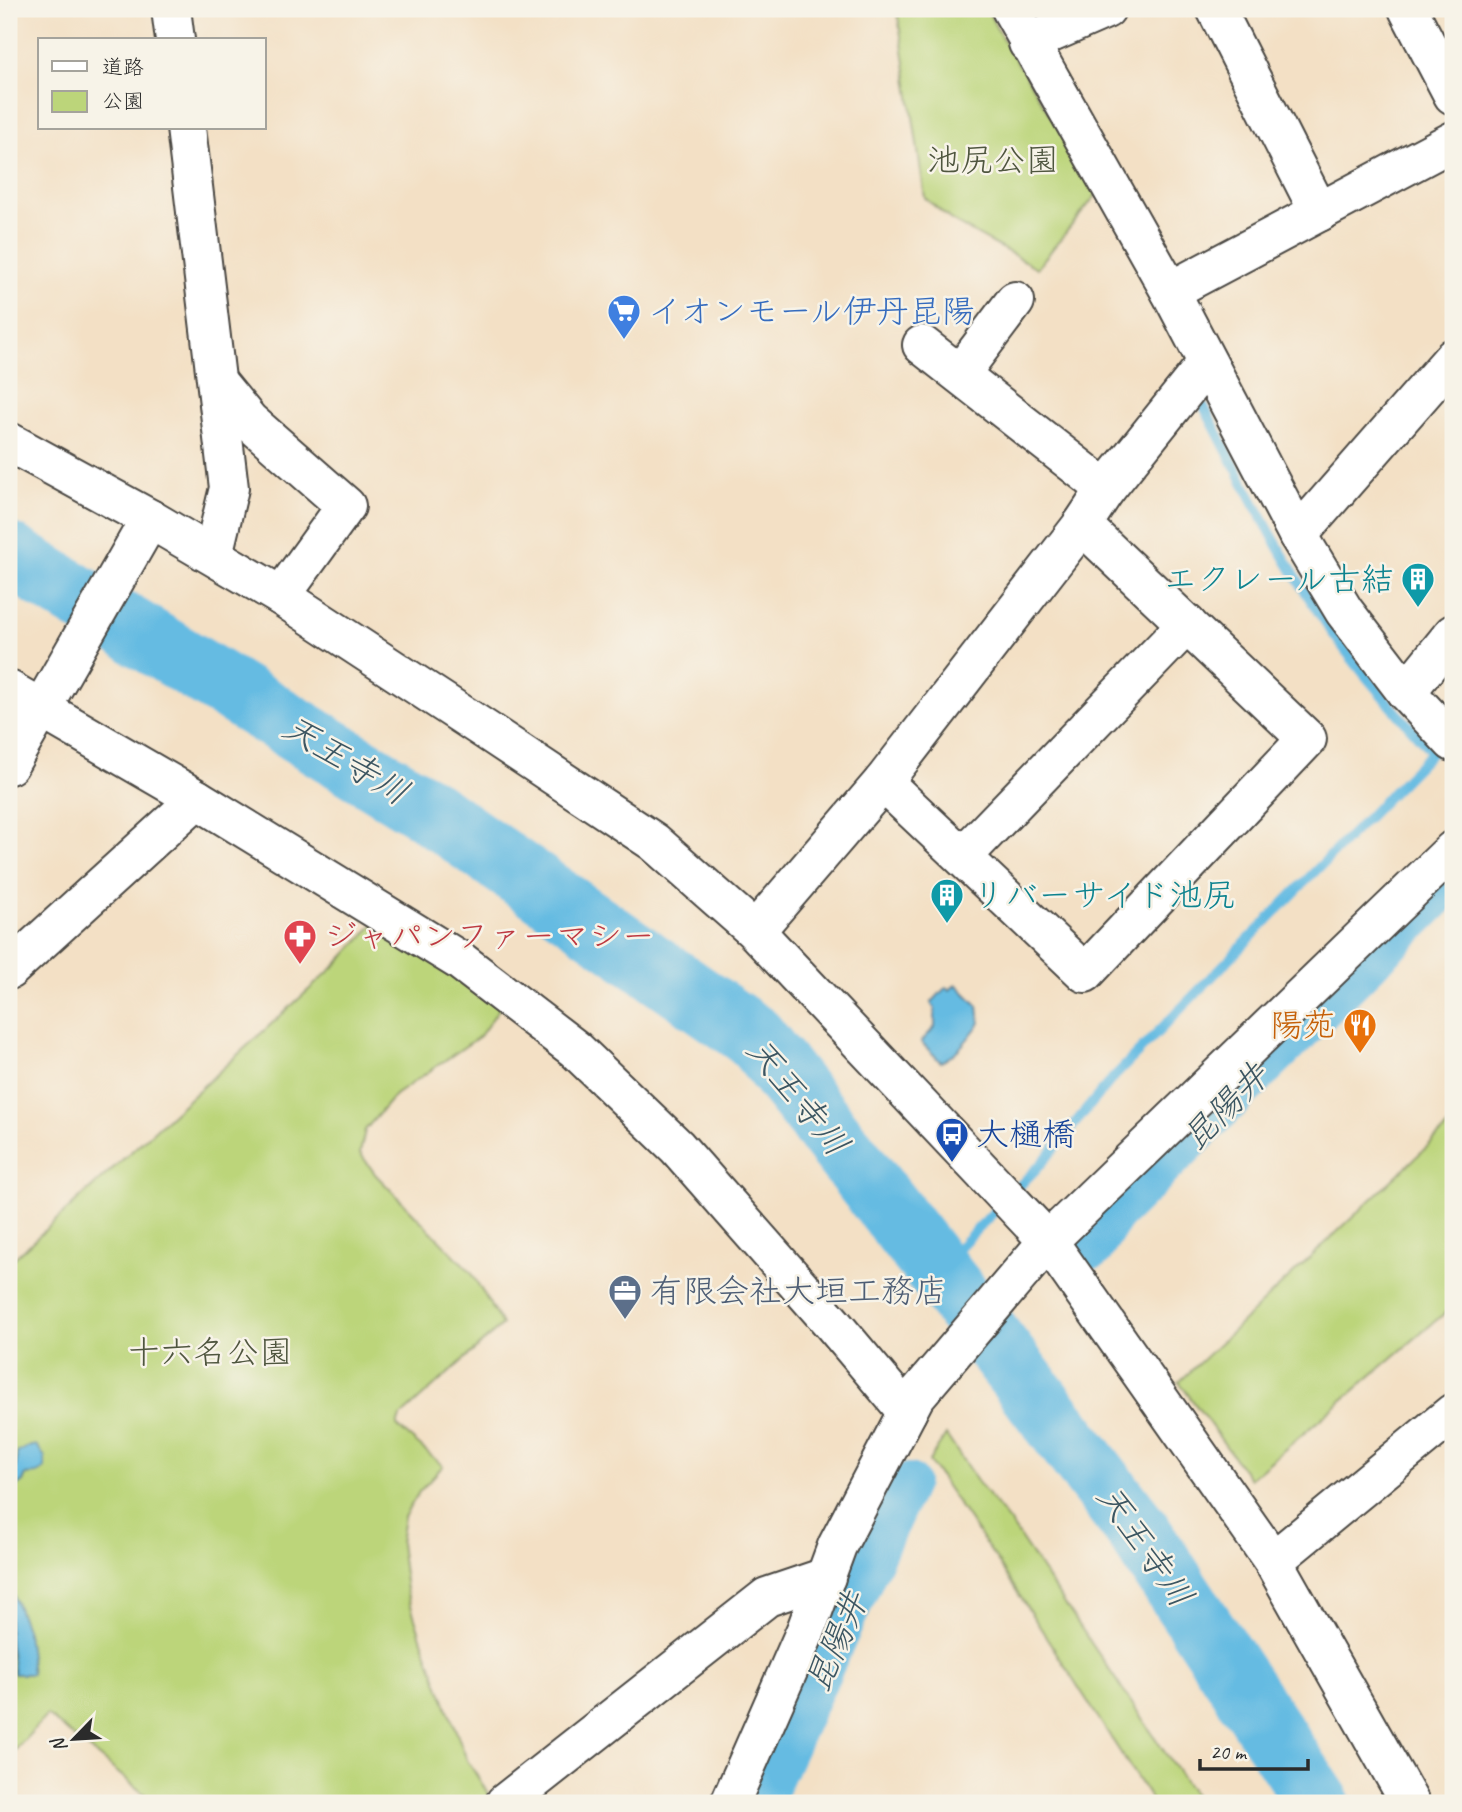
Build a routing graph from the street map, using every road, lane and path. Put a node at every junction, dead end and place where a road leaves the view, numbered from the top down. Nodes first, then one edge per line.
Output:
1 (171, 9) edge
2 (1011, 9) edge
3 (1106, 9) edge
4 (1216, 9) edge
5 (1408, 9) edge
6 (175, 38) edge
7 (1028, 43) junction
8 (1453, 95) edge
9 (186, 130) edge
10 (1453, 141) edge
11 (1319, 212) junction
12 (1170, 291) junction
13 (1016, 301) dead end
14 (922, 345) dead end
15 (1453, 358) edge
16 (1207, 363) junction
17 (960, 374) junction
18 (217, 382) junction
19 (9, 442) edge
20 (1106, 489) junction
21 (1082, 525) junction
22 (143, 531) junction
23 (1298, 535) junction
24 (213, 555) junction
25 (281, 596) junction
26 (1187, 624) junction
27 (1453, 634) edge
28 (9, 690) edge
29 (1406, 692) junction
30 (44, 703) junction
31 (1453, 742) edge
32 (9, 765) edge
33 (883, 782) junction
34 (197, 799) junction
35 (1453, 850) edge
36 (963, 856) junction
37 (755, 931) junction
38 (9, 970) edge
39 (1037, 1254) junction
40 (911, 1404) junction
41 (1453, 1413) edge
42 (1273, 1561) junction
43 (826, 1577) junction
44 (505, 1803) edge
45 (730, 1803) edge
46 (1410, 1803) edge

1 - 6 street
2 - 7 street
3 - 7 street
4 - 11 street
5 - 8 street
7 - 12 street
9 - 18 street
10 - 11 street
11 - 12 street
12 - 16 street
13 - 17 street
14 - 17 street
15 - 23 street
16 - 20 street
16 - 23 street
17 - 20 street
18 - 24 street
18 - 25 street
19 - 22 street
20 - 21 street
21 - 26 street
21 - 33 street
22 - 24 street
22 - 30 street
23 - 29 street
24 - 25 street
25 - 37 street
26 - 36 street
26 - 36 street
27 - 29 street
28 - 30 street
29 - 31 street
30 - 32 street
30 - 34 street
33 - 36 street
33 - 37 street
34 - 38 street
34 - 40 street
35 - 39 street
37 - 39 street
39 - 40 street
39 - 42 street
40 - 43 street
41 - 42 street
42 - 46 street
43 - 44 street
43 - 45 street

